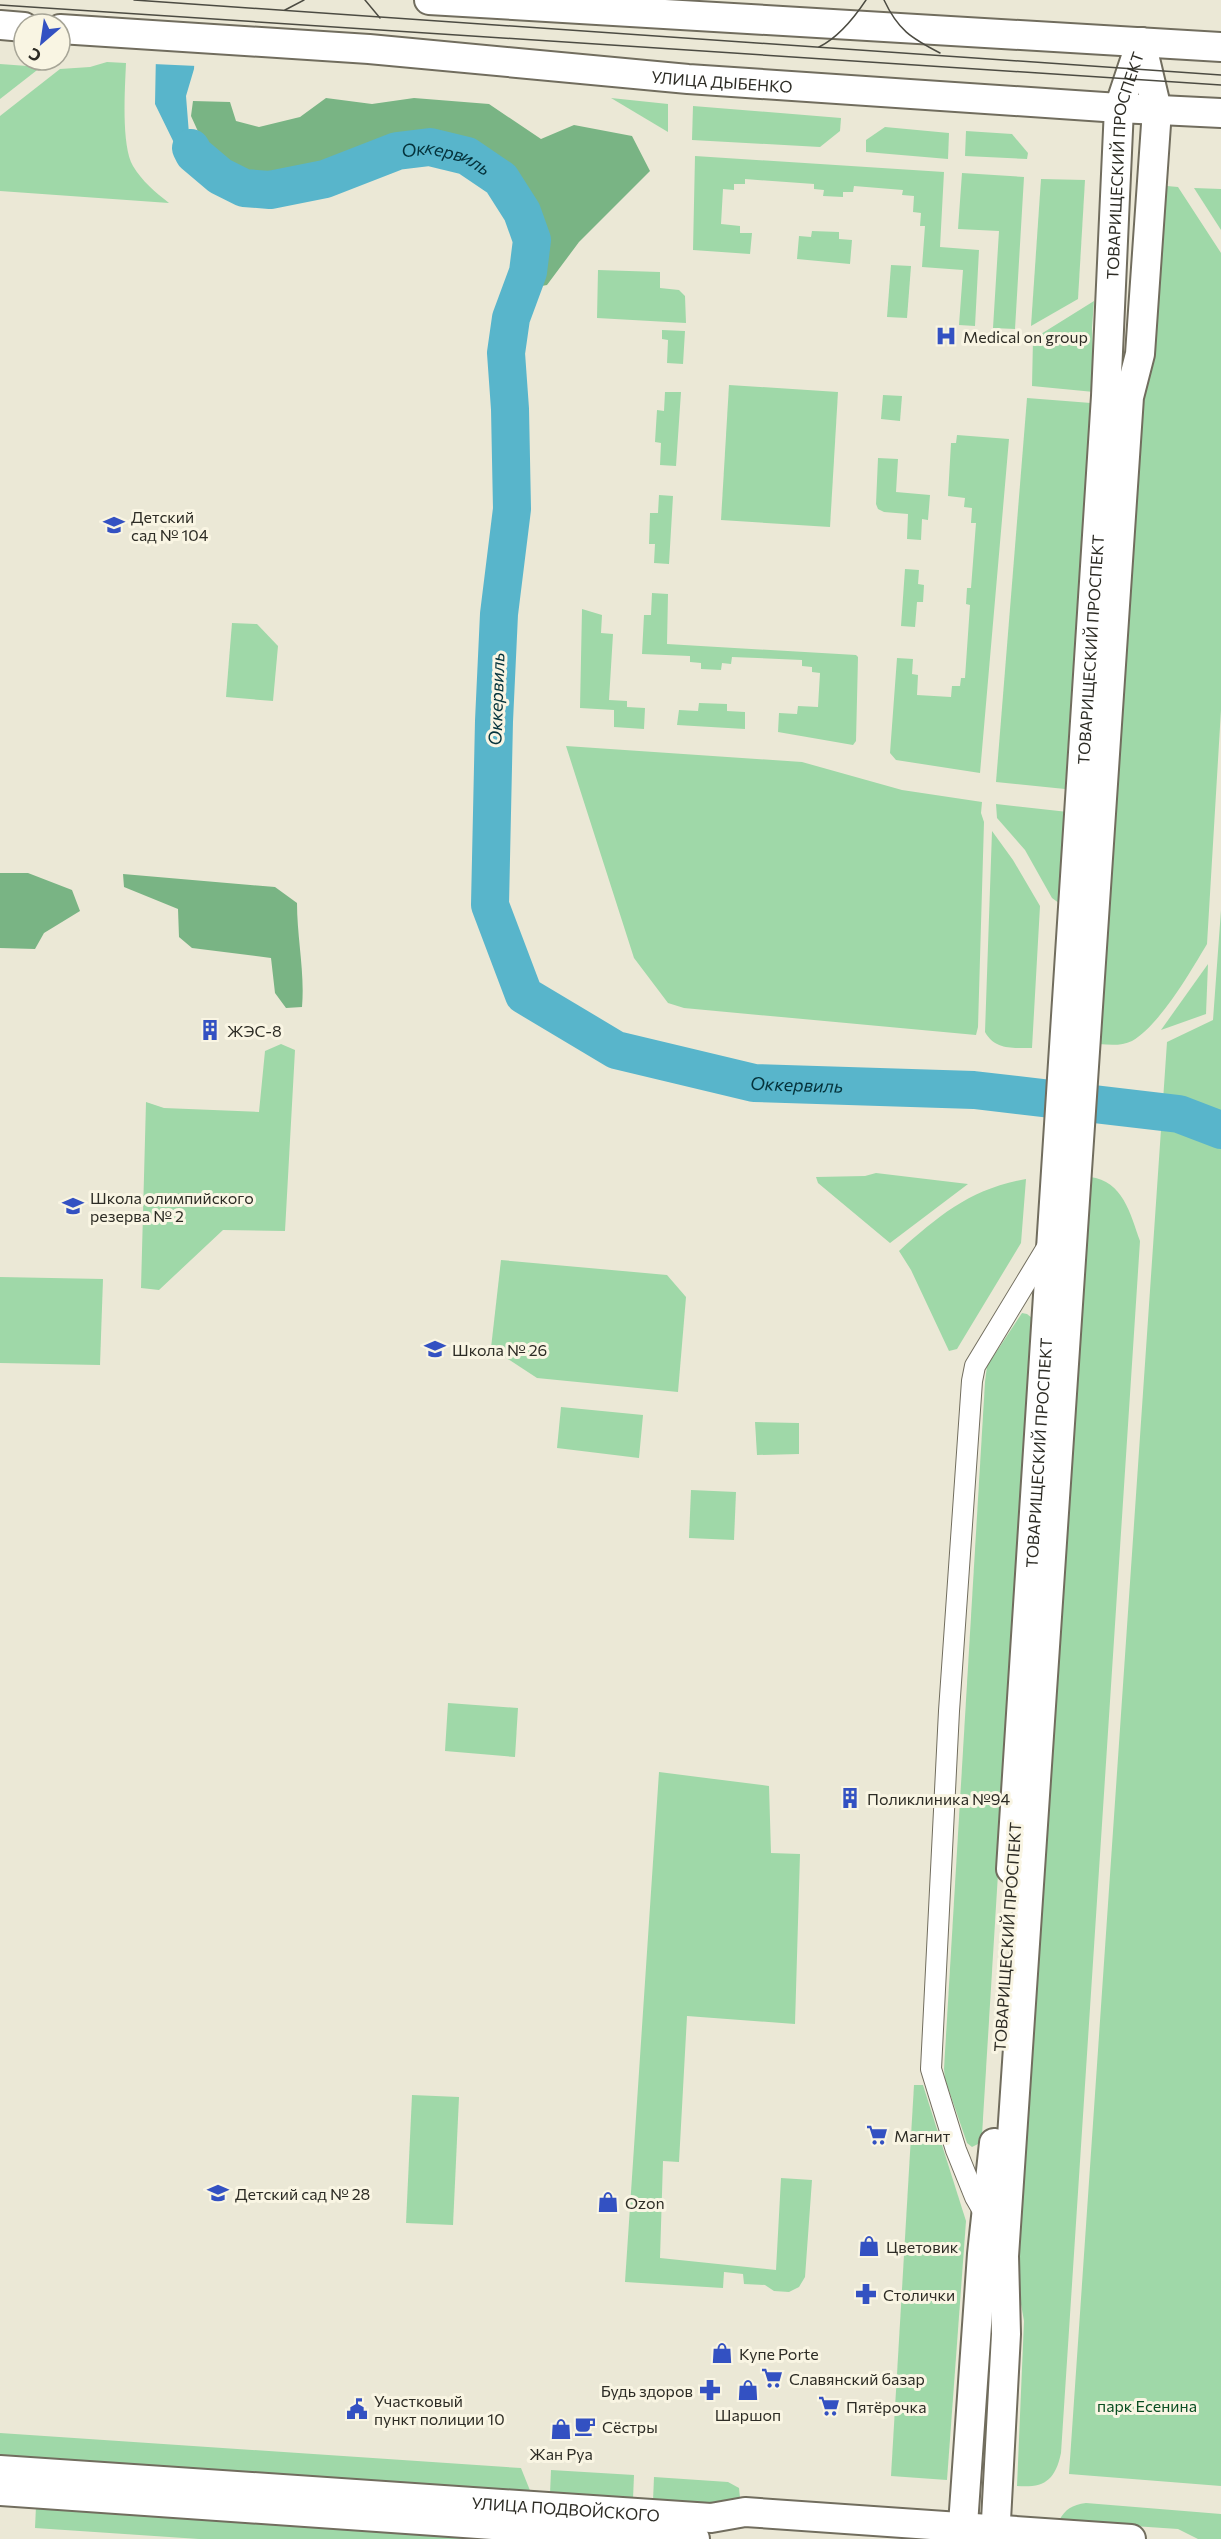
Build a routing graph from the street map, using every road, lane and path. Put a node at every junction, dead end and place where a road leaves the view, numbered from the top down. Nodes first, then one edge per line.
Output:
1 (429, 0) edge
2 (72, 30) edge
3 (1141, 42) junction
4 (1221, 47) edge
5 (1119, 108) junction
6 (1157, 110) junction
7 (1221, 113) edge
8 (1073, 1062) junction
9 (1067, 1156) junction
10 (1051, 1242) junction
11 (986, 2216) junction
12 (0, 2470) edge
13 (0, 2491) edge
14 (962, 2533) edge
15 (996, 2534) edge
16 (695, 2539) edge
17 (1131, 2539) edge

1 - 3 street
2 - 5 street, УЛИЦА ДЫБЕНКО
3 - 4 street
3 - 5 street, ТОВАРИЩЕСКИЙ ПРОСПЕКТ
3 - 6 street, ТОВАРИЩЕСКИЙ ПРОСПЕКТ
5 - 6 street, УЛИЦА ДЫБЕНКО
5 - 8 street, ТОВАРИЩЕСКИЙ ПРОСПЕКТ
6 - 7 street, УЛИЦА ДЫБЕНКО
6 - 8 street, ТОВАРИЩЕСКИЙ ПРОСПЕКТ
8 - 9 street
9 - 10 street, ТОВАРИЩЕСКИЙ ПРОСПЕКТ
9 - 15 street, ТОВАРИЩЕСКИЙ ПРОСПЕКТ
10 - 11 street, ТОВАРИЩЕСКИЙ ПРОСПЕКТ
10 - 11 street
11 - 14 street, ТОВАРИЩЕСКИЙ ПРОСПЕКТ
12 - 14 street, УЛИЦА ПОДВОЙСКОГО
13 - 16 street, УЛИЦА ПОДВОЙСКОГО
14 - 15 street, УЛИЦА ПОДВОЙСКОГО
15 - 17 street, УЛИЦА ПОДВОЙСКОГО

